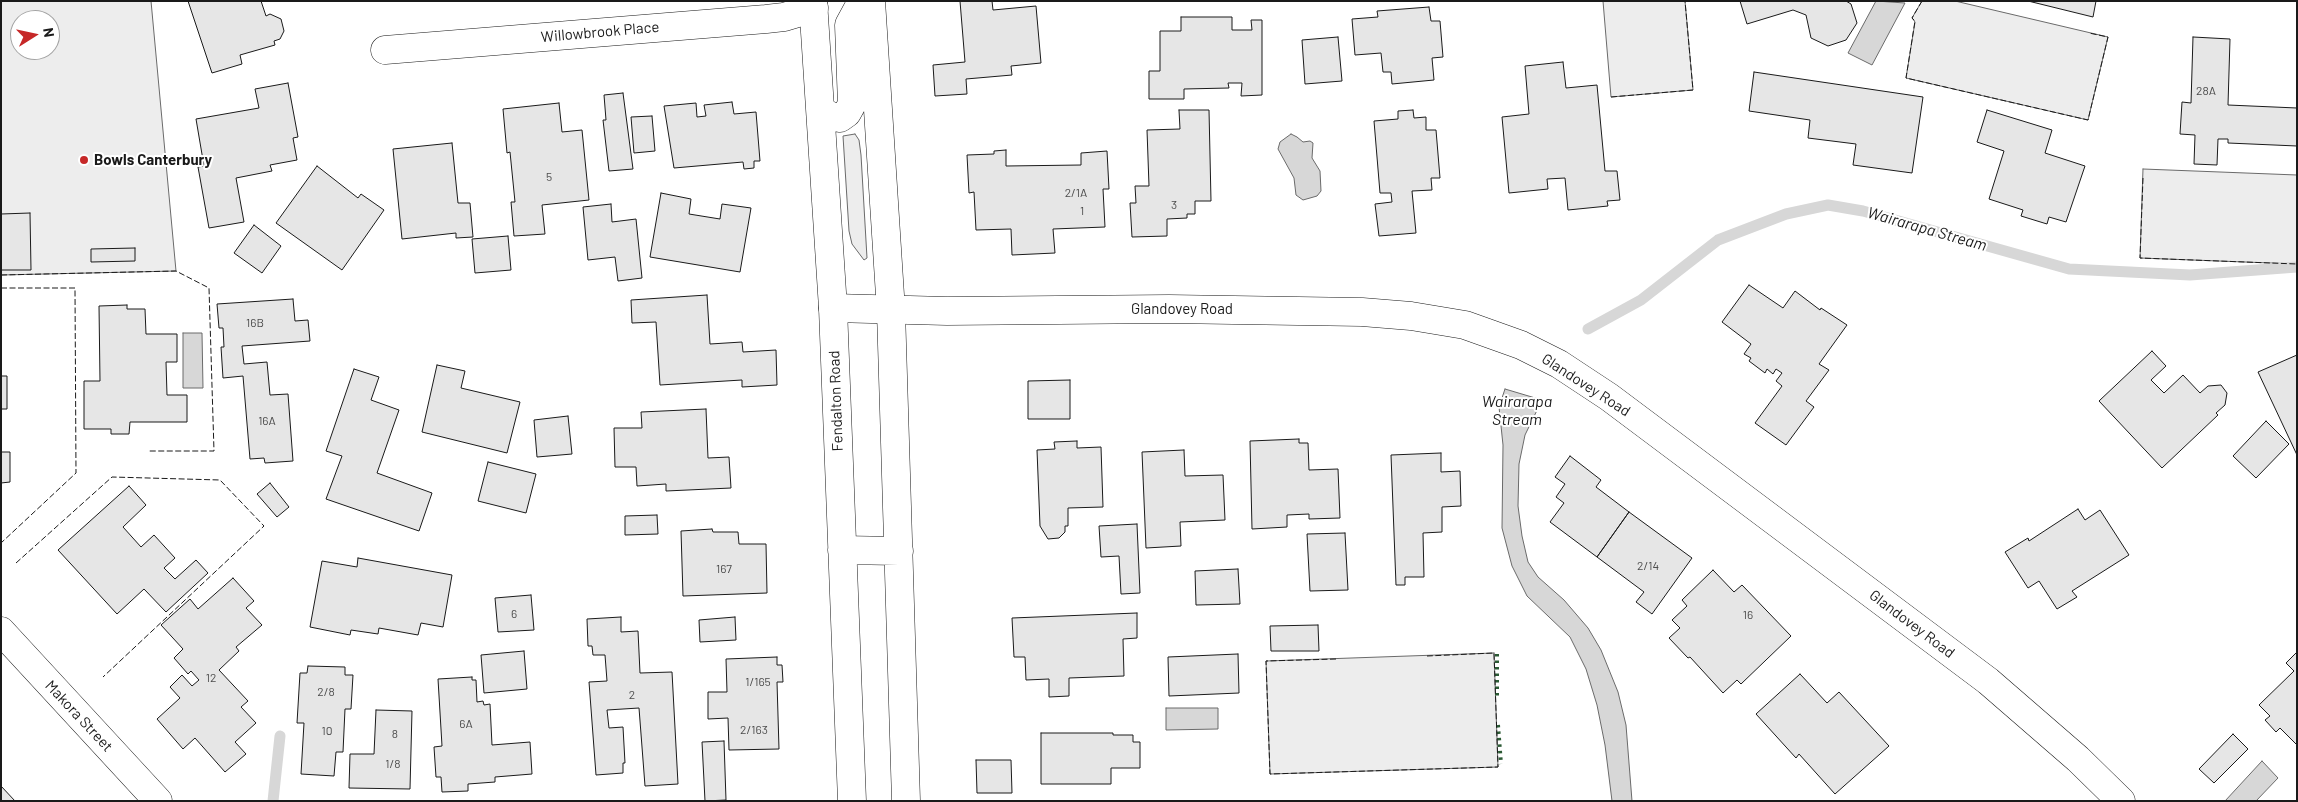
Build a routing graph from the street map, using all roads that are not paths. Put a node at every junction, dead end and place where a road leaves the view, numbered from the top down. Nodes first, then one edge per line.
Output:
1 (862, 1) edge
2 (871, 1) edge
3 (813, 5) edge
4 (385, 50) dead end
5 (821, 110) junction
6 (833, 308) junction
7 (892, 311) junction
8 (842, 550) junction
9 (899, 551) junction
10 (1, 630) edge
11 (158, 801) edge
12 (852, 801) edge
13 (906, 801) edge
14 (2121, 801) edge

1 - 5 street
2 - 7 street
3 - 4 street, Willowbrook Place
3 - 5 street, Fendalton Road
5 - 6 street, Fendalton Road
6 - 7 street, Glandovey Road
6 - 8 street, Fendalton Road
7 - 9 street
7 - 14 street, Glandovey Road
8 - 9 street
8 - 12 street, Fendalton Road
9 - 13 street
10 - 11 street, Makora Street

